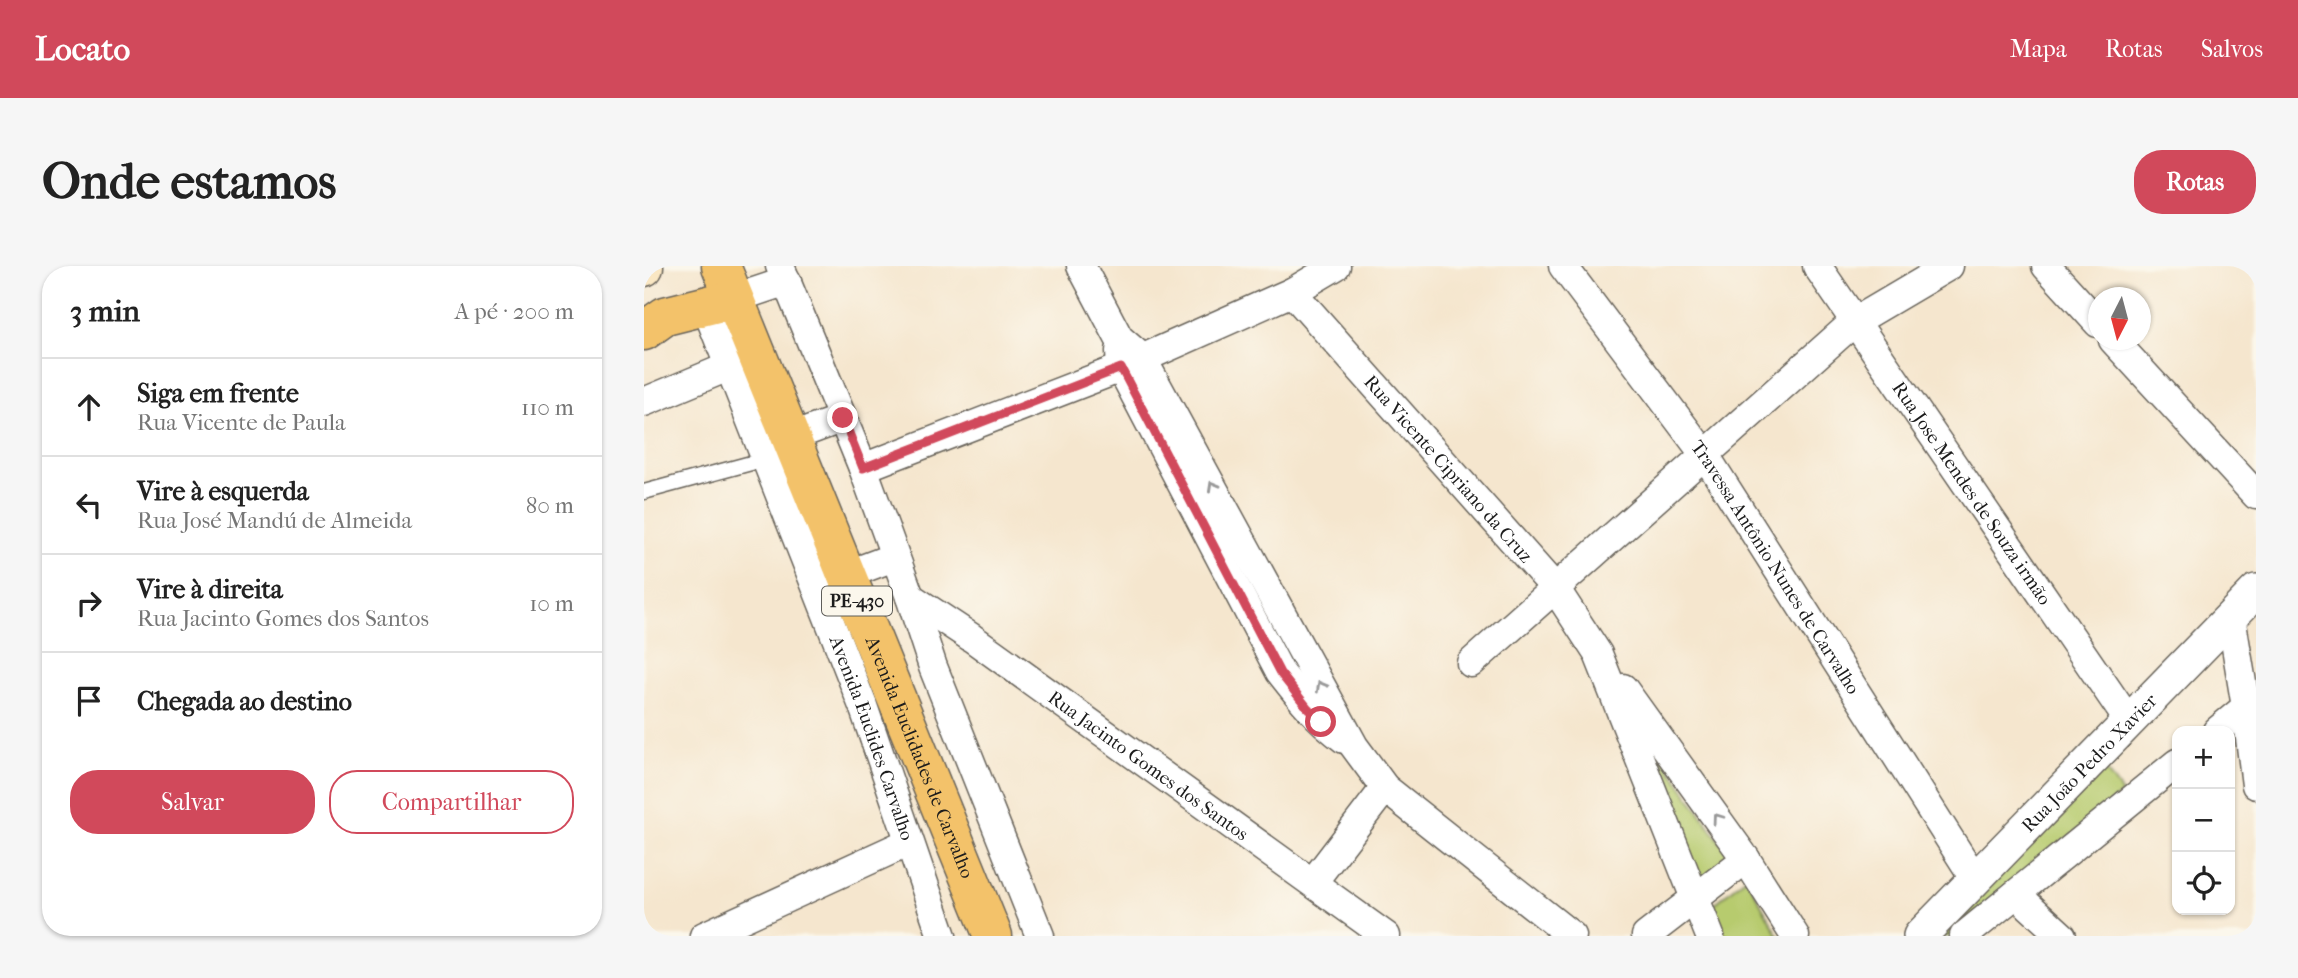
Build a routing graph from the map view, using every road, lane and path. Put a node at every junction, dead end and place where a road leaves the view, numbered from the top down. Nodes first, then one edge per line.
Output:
1 (1081, 266) edge
2 (1563, 266) edge
3 (1816, 266) edge
4 (1949, 266) edge
5 (2046, 266) edge
6 (1333, 267) edge
7 (783, 274) edge
8 (720, 291) edge
9 (1292, 292) junction
10 (2088, 312) edge
11 (1854, 322) junction
12 (644, 331) edge
13 (2122, 350) edge
14 (1132, 363) junction
15 (728, 367) junction
16 (644, 402) edge
17 (843, 418) junction
18 (779, 448) junction
19 (1705, 455) junction
20 (863, 468) junction
21 (644, 492) edge
22 (2256, 495) edge
23 (894, 556) junction
24 (846, 575) junction
25 (1555, 588) junction
26 (2256, 591) edge
27 (910, 597) junction
28 (2231, 617) junction
29 (1598, 654) junction
30 (1471, 663) dead end
31 (878, 700) junction
32 (2246, 707) junction
33 (2128, 720) junction
34 (2223, 726) edge
35 (2172, 767) edge
36 (2256, 785) edge
37 (1385, 788) junction
38 (909, 842) junction
39 (1746, 859) junction
40 (1975, 880) junction
41 (1313, 882) junction
42 (2016, 894) junction
43 (1695, 899) junction
44 (704, 936) edge
45 (942, 936) edge
46 (993, 936) edge
47 (1040, 936) edge
48 (1386, 936) edge
49 (1572, 936) edge
50 (1646, 936) edge
51 (1710, 936) edge
52 (1794, 936) edge
53 (1920, 936) edge
54 (1965, 936) edge
55 (2062, 936) edge

1 - 14 street
2 - 19 street, Travessa Antônio Nunes de Carvalho
3 - 11 street, Rua Jose Mendes de Souza irmão
4 - 11 street
5 - 10 street
6 - 9 street
7 - 8 street
7 - 17 street
8 - 12 highway
8 - 15 street, Avenida Euclides Carvalho
8 - 18 highway, Avenida Euclidades de Carvalho / PE-430
9 - 14 street
9 - 25 street, Rua Vicente Cipriano da Cruz
11 - 19 street
11 - 33 street, Rua Jose Mendes de Souza irmão
13 - 22 street
14 - 20 street
14 - 37 street
15 - 16 street
15 - 18 street, Avenida Euclides Carvalho
17 - 18 street
17 - 20 street
18 - 21 lane
18 - 24 highway, Avenida Euclidades de Carvalho / PE-430
18 - 31 street, Avenida Euclides Carvalho
19 - 25 street
19 - 40 street, Travessa Antônio Nunes de Carvalho
20 - 23 street
23 - 24 street
23 - 27 street
24 - 31 highway, Avenida Euclidades de Carvalho / PE-430
25 - 29 street, Rua Vicente Cipriano da Cruz
25 - 30 street
26 - 28 street, Rua João Pedro Xavier
27 - 41 street, Rua Jacinto Gomes dos Santos
27 - 47 street
28 - 32 street
28 - 33 street, Rua João Pedro Xavier
39 -> 29 street, Rua Vicente Cipriano da Cruz
29 - 43 street, Rua Vicente Cipriano da Cruz
31 - 38 street, Avenida Euclides Carvalho
31 - 46 highway, Avenida Euclidades de Carvalho / PE-430
32 - 34 street
32 - 36 street
33 - 40 street, Rua João Pedro Xavier
35 - 42 street
37 - 41 street
37 - 49 street
38 - 44 street
38 - 45 street, Avenida Euclides Carvalho
39 - 43 street
39 - 52 street, Rua Vicente Cipriano da Cruz
40 - 53 street, Rua João Pedro Xavier
41 - 48 street, Rua Jacinto Gomes dos Santos
42 - 54 street
42 - 55 street
43 - 50 street
43 - 51 street, Rua Vicente Cipriano da Cruz

